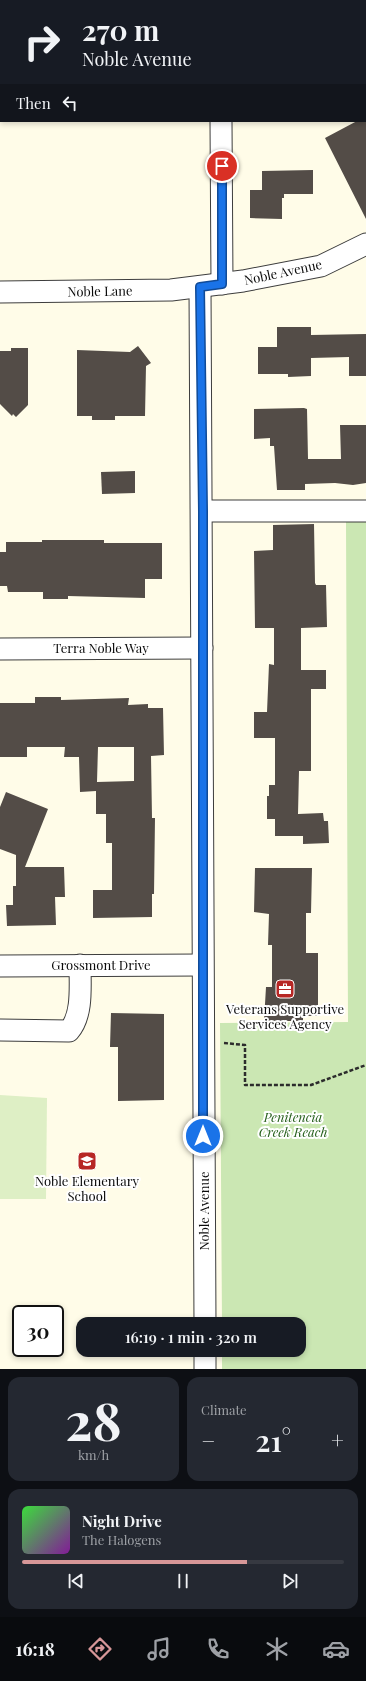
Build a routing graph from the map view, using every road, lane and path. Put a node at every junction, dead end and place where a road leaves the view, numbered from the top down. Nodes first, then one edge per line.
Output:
1 (221, 122) edge
2 (366, 244) edge
3 (222, 284) junction
4 (200, 287) junction
5 (0, 292) edge
6 (203, 511) junction
7 (366, 511) edge
8 (202, 648) junction
9 (0, 649) edge
10 (80, 965) junction
11 (202, 965) junction
12 (0, 966) edge
13 (0, 1030) edge
14 (203, 1042) junction
15 (366, 1065) edge
16 (205, 1317) edge
17 (205, 1357) edge
18 (205, 1369) edge

1 - 3 street
2 - 3 street, Noble Avenue
3 - 4 street, Noble Avenue
4 - 5 street, Noble Lane
4 - 6 street, Noble Avenue
6 - 7 street
6 - 8 street, Noble Avenue
8 - 9 street, Terra Noble Way
8 - 11 street, Noble Avenue
10 - 11 street, Grossmont Drive
10 - 12 street, Grossmont Drive
10 - 13 street
11 - 14 street, Noble Avenue
14 - 15 path
14 - 16 street, Noble Avenue
17 - 18 street

